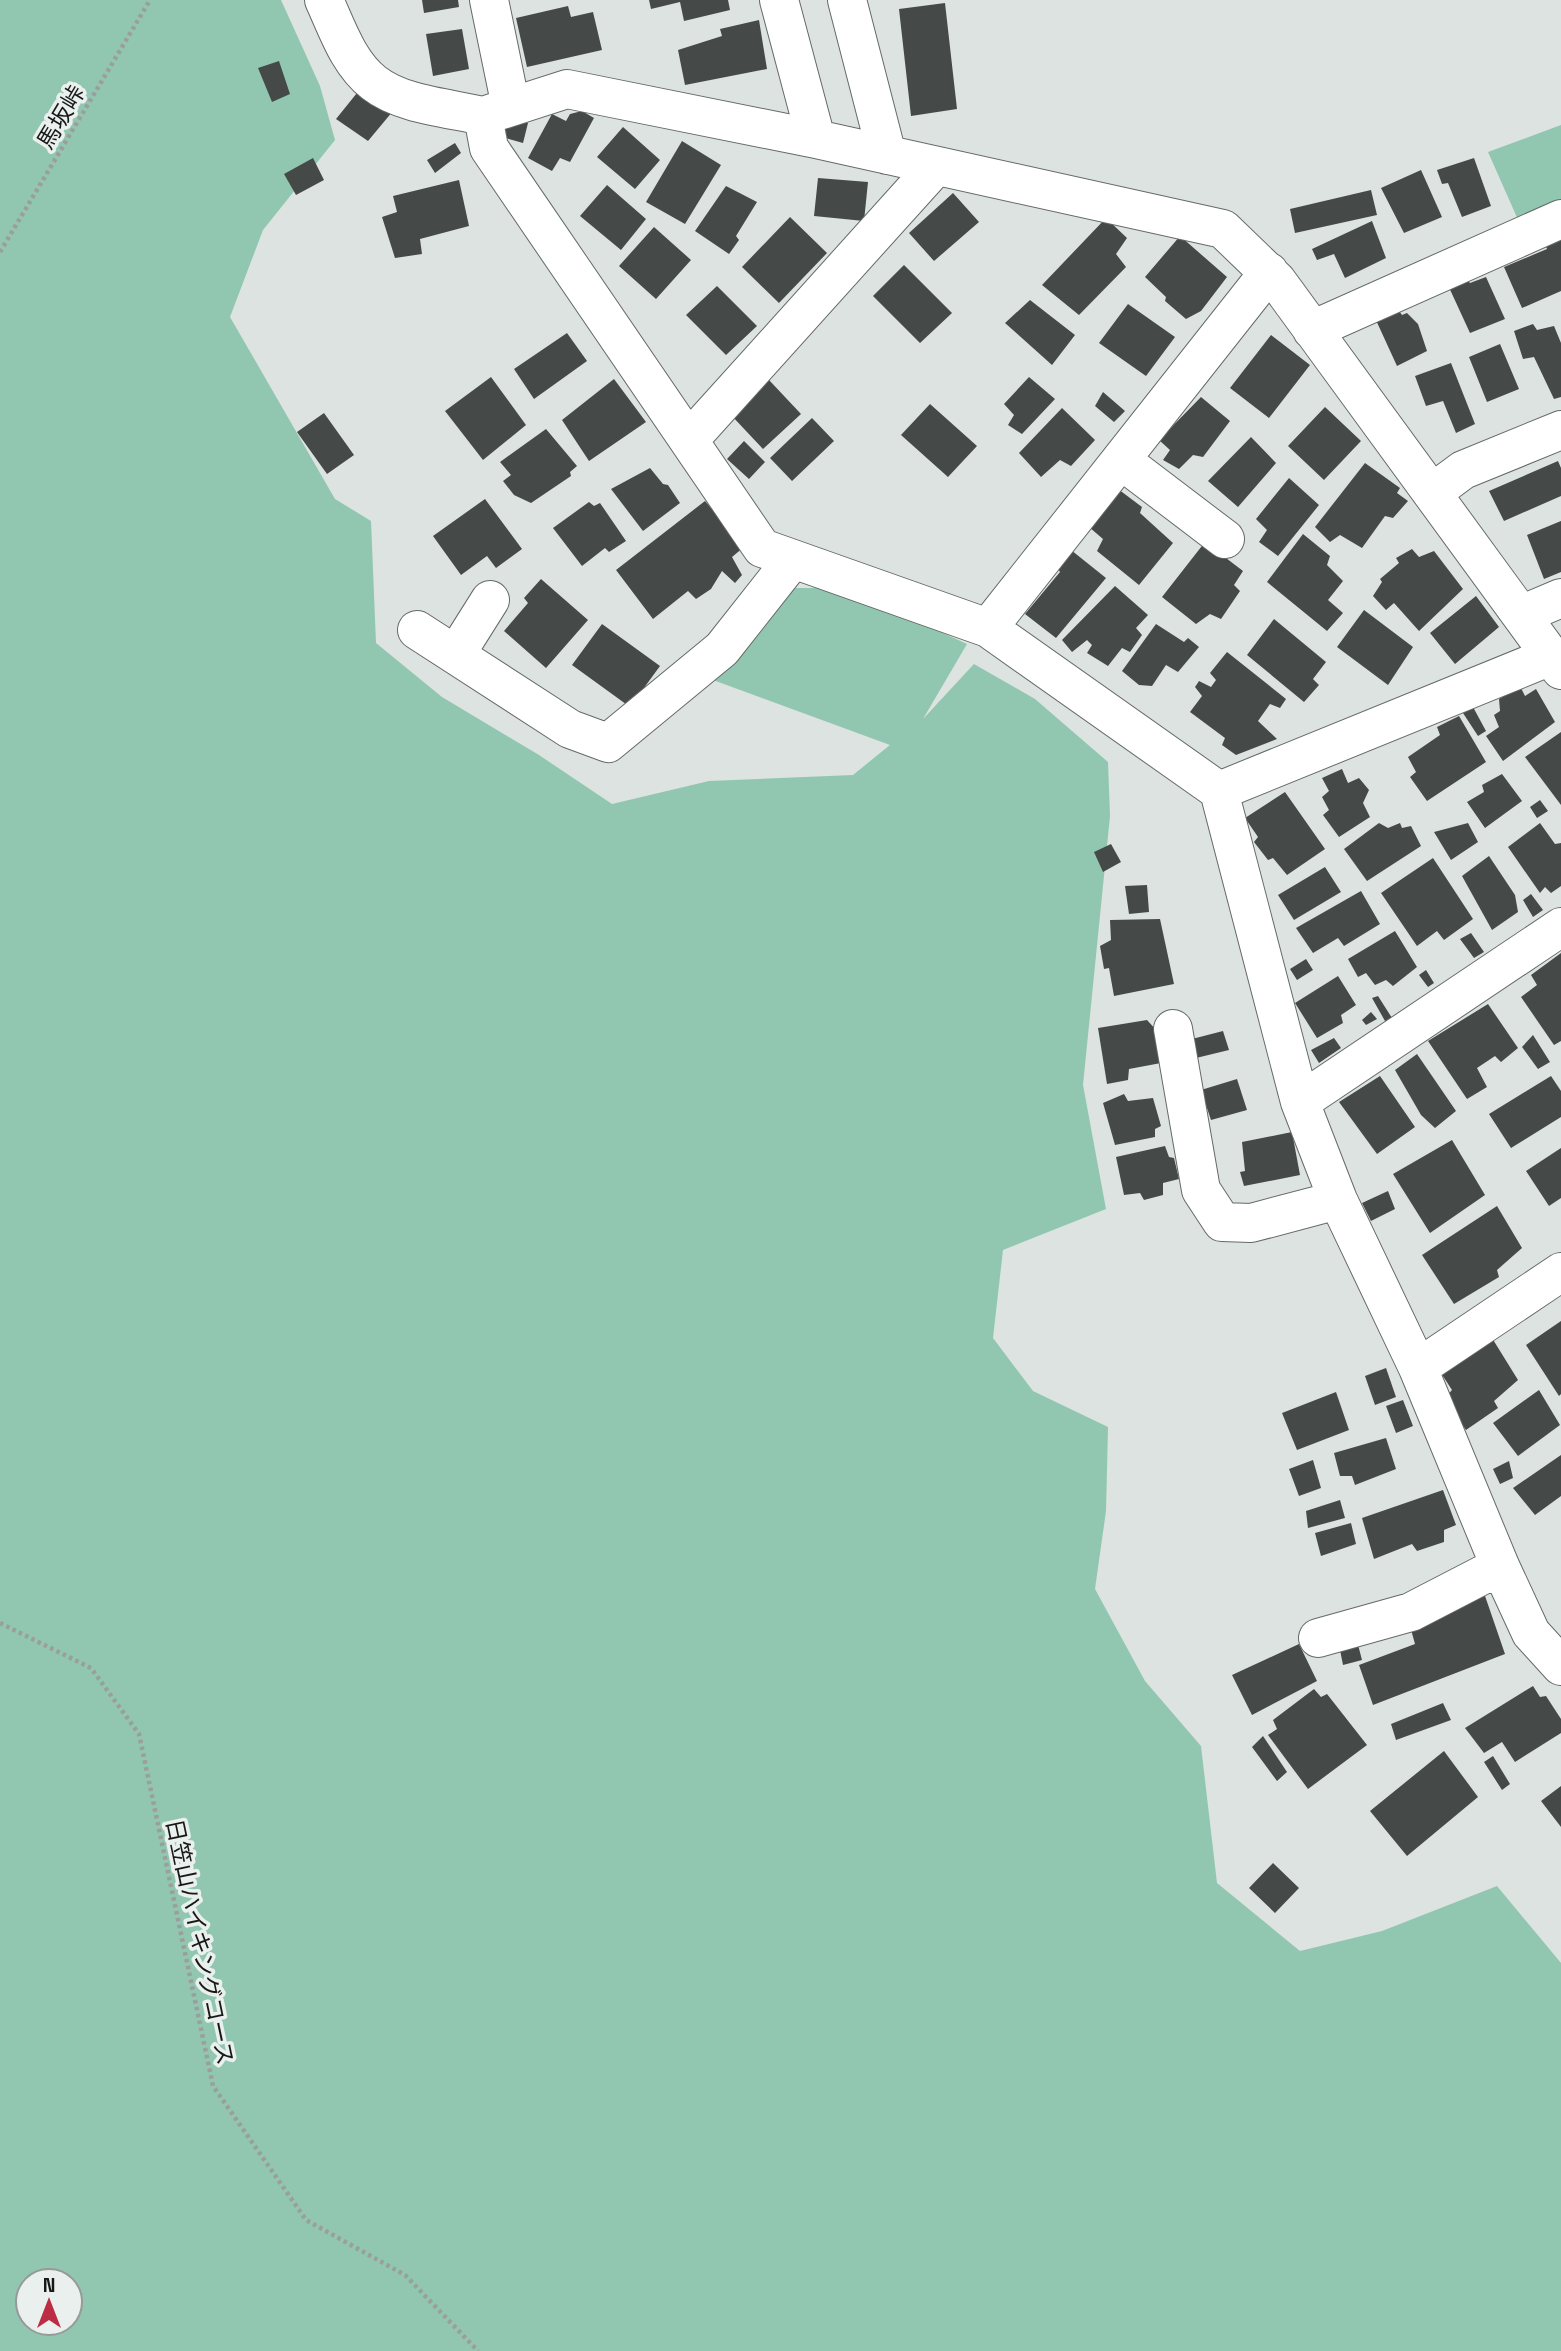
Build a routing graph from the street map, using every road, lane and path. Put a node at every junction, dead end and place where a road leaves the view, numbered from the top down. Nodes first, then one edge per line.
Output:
1 (150, 0) edge
2 (324, 0) edge
3 (489, 0) edge
4 (779, 0) edge
5 (847, 0) edge
6 (497, 111) junction
7 (816, 139) junction
8 (887, 155) junction
9 (936, 166) junction
10 (1561, 219) edge
11 (0, 252) edge
12 (1269, 272) junction
13 (1312, 330) junction
14 (1561, 429) edge
15 (689, 440) junction
16 (1121, 460) junction
17 (1432, 493) junction
18 (1225, 539) dead end
19 (793, 559) junction
20 (1561, 598) edge
21 (490, 600) dead end
22 (1521, 615) junction
23 (988, 628) junction
24 (418, 630) dead end
25 (456, 654) junction
26 (1556, 663) edge
27 (1219, 791) junction
28 (1561, 927) edge
29 (1173, 1029) dead end
30 (1300, 1102) junction
31 (1338, 1200) junction
32 (1561, 1272) edge
33 (1418, 1368) junction
34 (1500, 1566) junction
35 (0, 1623) edge
36 (1318, 1638) dead end
37 (1561, 1667) edge
38 (478, 2351) edge

1 - 11 path, 馬坂峠
2 - 6 street
3 - 6 street
4 - 7 street
5 - 8 street
6 - 7 street
6 - 15 street
7 - 8 street
8 - 9 street
9 - 12 street
9 - 15 street
10 - 13 street
12 - 13 street
12 - 16 street
13 - 17 street
14 - 17 street
15 - 19 street
16 - 18 street
16 - 23 street
17 - 22 street
19 - 23 street
19 - 25 street
20 - 22 street
21 - 25 street
22 - 26 street
23 - 27 street
24 - 25 street
26 - 27 street
27 - 30 street
28 - 30 street
29 - 31 street
30 - 31 street
31 - 33 street
32 - 33 street
33 - 34 street
34 - 36 street
34 - 37 street
35 - 38 path, 日笠山ハイキングコース

